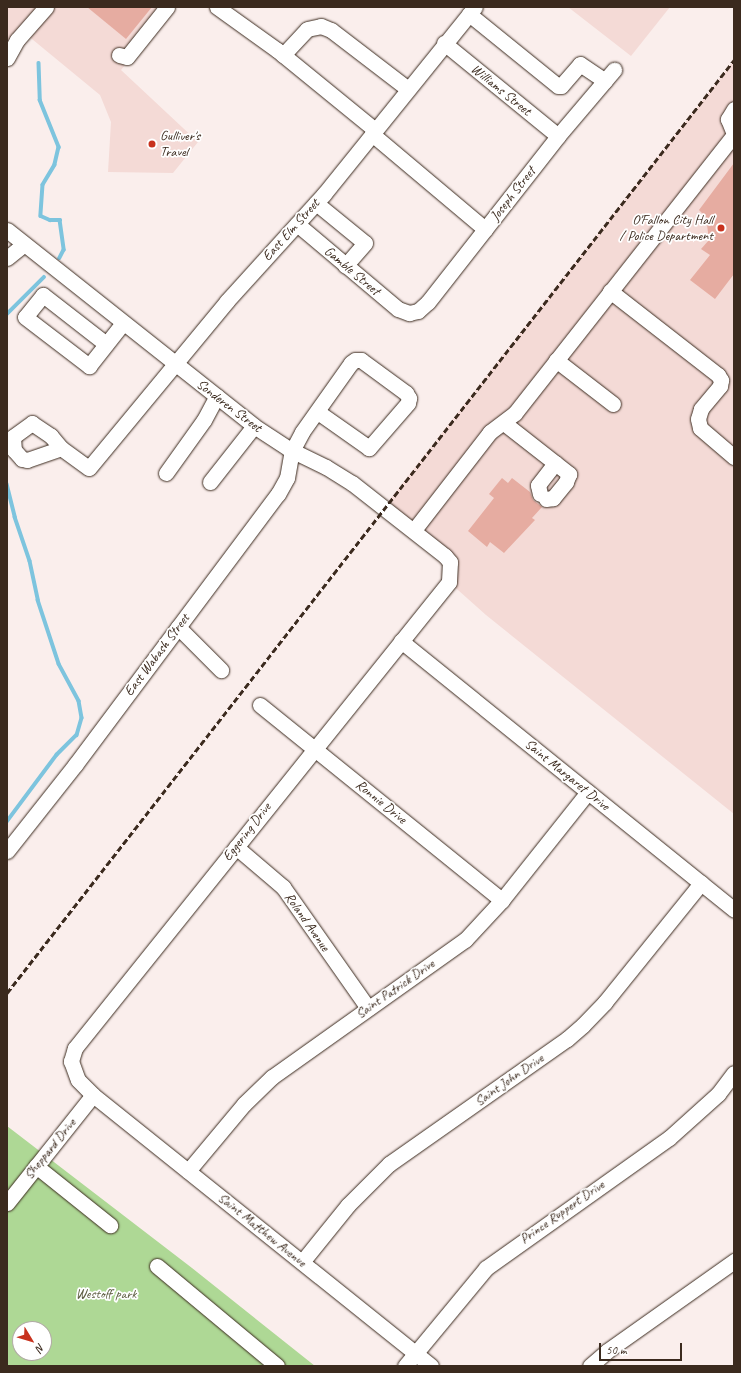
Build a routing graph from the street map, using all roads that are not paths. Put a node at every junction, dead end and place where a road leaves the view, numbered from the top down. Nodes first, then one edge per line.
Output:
1 (46, 7) edge
2 (167, 7) edge
3 (217, 7) edge
4 (472, 11) edge
5 (444, 43) junction
6 (119, 55) dead end
7 (283, 55) junction
8 (7, 58) edge
9 (408, 89) junction
10 (734, 109) edge
11 (373, 132) junction
12 (734, 135) edge
13 (558, 136) junction
14 (316, 203) junction
15 (297, 224) junction
16 (485, 229) junction
17 (7, 230) edge
18 (24, 244) junction
19 (7, 258) edge
20 (345, 266) junction
21 (610, 291) junction
22 (409, 313) joint
23 (123, 323) junction
24 (106, 344) junction
25 (556, 360) junction
26 (174, 364) junction
27 (217, 396) junction
28 (613, 404) dead end
29 (318, 412) junction
30 (504, 423) junction
31 (254, 426) junction
32 (61, 448) dead end
33 (292, 451) junction
34 (734, 457) edge
35 (555, 463) junction
36 (166, 473) dead end
37 (210, 482) dead end
38 (414, 530) junction
39 (452, 573) joint
40 (178, 627) junction
41 (401, 641) junction
42 (221, 670) dead end
43 (260, 705) dead end
44 (314, 748) junction
45 (588, 792) junction
46 (236, 847) junction
47 (7, 851) edge
48 (701, 883) junction
49 (502, 900) junction
50 (734, 910) edge
51 (368, 1008) junction
52 (734, 1073) edge
53 (93, 1095) junction
54 (36, 1166) junction
55 (188, 1171) junction
56 (7, 1202) edge
57 (110, 1225) dead end
58 (734, 1261) edge
59 (302, 1262) junction
60 (157, 1266) dead end
61 (415, 1353) junction
62 (277, 1366) edge
63 (405, 1366) edge
64 (431, 1366) edge
65 (590, 1366) edge

1 - 8 street
2 - 6 street
3 - 7 street
4 - 5 street, East Elm Street
4 - 13 street, Joseph Street
5 - 9 street, East Elm Street
5 - 13 street, Williams Street
7 - 9 street
7 - 11 street
9 - 11 street, East Elm Street
10 - 12 street
11 - 14 street, East Elm Street
11 - 16 street
12 - 21 street
13 - 16 street, Joseph Street
14 - 15 street, East Elm Street
14 - 20 street
15 - 20 street, Gamble Street
15 - 26 street, East Elm Street
16 - 22 street, Joseph Street
17 - 18 street, Sonderen Street
18 - 19 street
18 - 23 street, Sonderen Street
20 - 22 street, Gamble Street
21 - 25 street
21 - 34 street
23 - 24 street
23 - 26 street, Sonderen Street
24 - 24 street
25 - 28 street
25 - 30 street
26 - 27 street, Sonderen Street
26 - 32 street, East Elm Street
27 - 31 street, Sonderen Street
27 - 36 street
29 - 29 street, East Wabash Street
29 - 33 street, East Wabash Street
30 - 35 street
30 - 38 street
31 - 33 street, Sonderen Street
31 - 37 street
33 - 38 street, Sonderen Street
33 - 40 street, East Wabash Street
35 - 35 street
38 - 39 street, Sonderen Street
39 - 41 street, Eggering Drive
40 - 42 street
40 - 47 street, East Wabash Street
41 - 44 street, Eggering Drive
41 - 45 street, Saint Margaret Drive
43 - 44 street, Ronnie Drive
44 - 46 street, Eggering Drive
44 - 49 street, Ronnie Drive
45 - 48 street, Saint Margaret Drive
45 - 49 street, Saint Patrick Drive
46 - 51 street, Roland Avenue
46 - 53 street, Eggering Drive
48 - 50 street, Saint Margaret Drive
48 - 59 street, Saint John Drive
49 - 51 street, Saint Patrick Drive
51 - 55 street, Saint Patrick Drive
52 - 61 street, Prince Ruppert Drive
53 - 54 street, Sheppard Drive
53 - 55 street, Saint Matthew Avenue
54 - 56 street, Sheppard Drive
54 - 57 street
55 - 59 street, Saint Matthew Avenue
58 - 65 street
59 - 61 street, Saint Matthew Avenue
60 - 62 street
61 - 63 street, Prince Ruppert Drive
61 - 64 street, Saint Matthew Avenue

